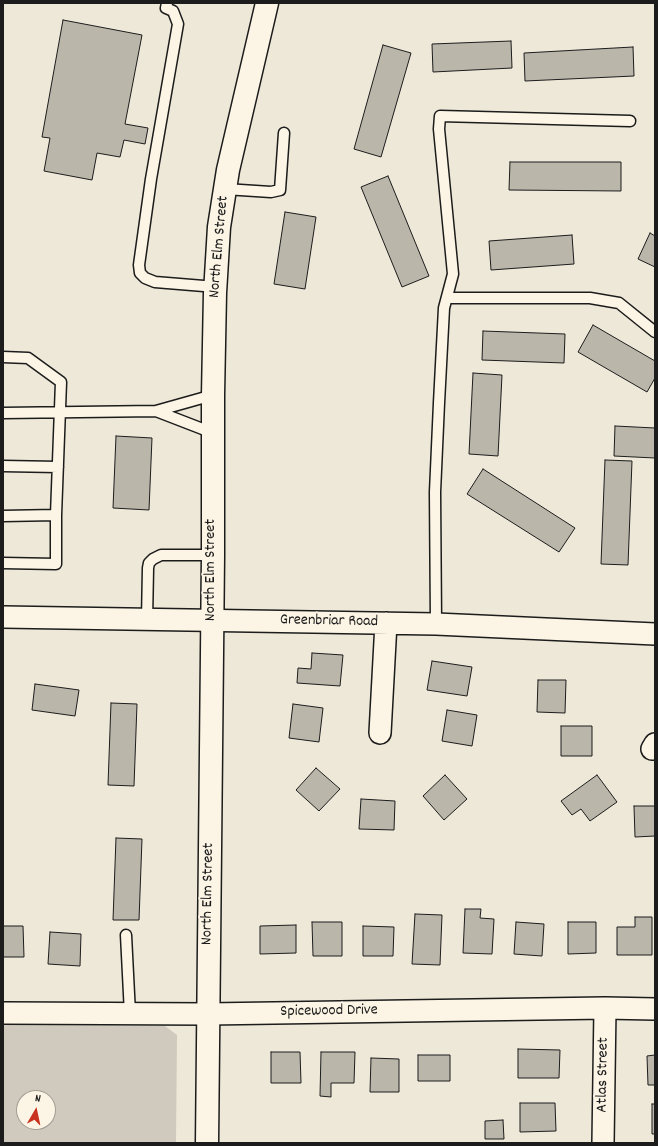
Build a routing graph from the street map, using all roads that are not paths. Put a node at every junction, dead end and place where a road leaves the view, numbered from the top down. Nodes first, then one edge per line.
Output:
1 (167, 3) edge
2 (267, 3) edge
3 (630, 121) dead end
4 (284, 133) dead end
5 (225, 189) junction
6 (216, 287) junction
7 (447, 298) junction
8 (655, 332) edge
9 (3, 357) edge
10 (213, 395) junction
11 (156, 411) junction
12 (60, 412) junction
13 (3, 413) edge
14 (213, 433) junction
15 (3, 466) edge
16 (58, 467) junction
17 (3, 516) edge
18 (56, 516) junction
19 (213, 555) junction
20 (3, 563) edge
21 (3, 617) edge
22 (147, 620) junction
23 (212, 621) junction
24 (386, 623) junction
25 (436, 624) junction
26 (655, 634) edge
27 (380, 733) dead end
28 (126, 935) dead end
29 (605, 1008) junction
30 (655, 1008) edge
31 (3, 1013) edge
32 (130, 1014) junction
33 (208, 1014) junction
34 (207, 1143) edge
35 (603, 1143) edge

1 - 6 lane
2 - 5 main road, North Elm Street
3 - 7 lane
4 - 5 lane
5 - 6 main road, North Elm Street
6 - 10 main road, North Elm Street
7 - 8 lane
7 - 25 lane
9 - 12 lane
10 - 11 lane
10 - 14 main road, North Elm Street
11 - 12 lane
11 - 14 lane
12 - 13 lane
12 - 16 lane
14 - 19 main road, North Elm Street
15 - 16 lane
16 - 18 lane
17 - 18 lane
18 - 20 lane
19 - 22 lane
19 - 23 main road, North Elm Street
21 - 22 street, Greenbriar Road
22 - 23 street, Greenbriar Road
23 - 24 street, Greenbriar Road
23 - 33 main road, North Elm Street
24 - 25 street, Greenbriar Road
24 - 27 street
25 - 26 street, Greenbriar Road
28 - 32 lane
29 - 30 street, Spicewood Drive
29 - 33 street, Spicewood Drive
29 - 35 street, Atlas Street
31 - 32 street, Spicewood Drive
32 - 33 street, Spicewood Drive
33 - 34 main road, North Elm Street

